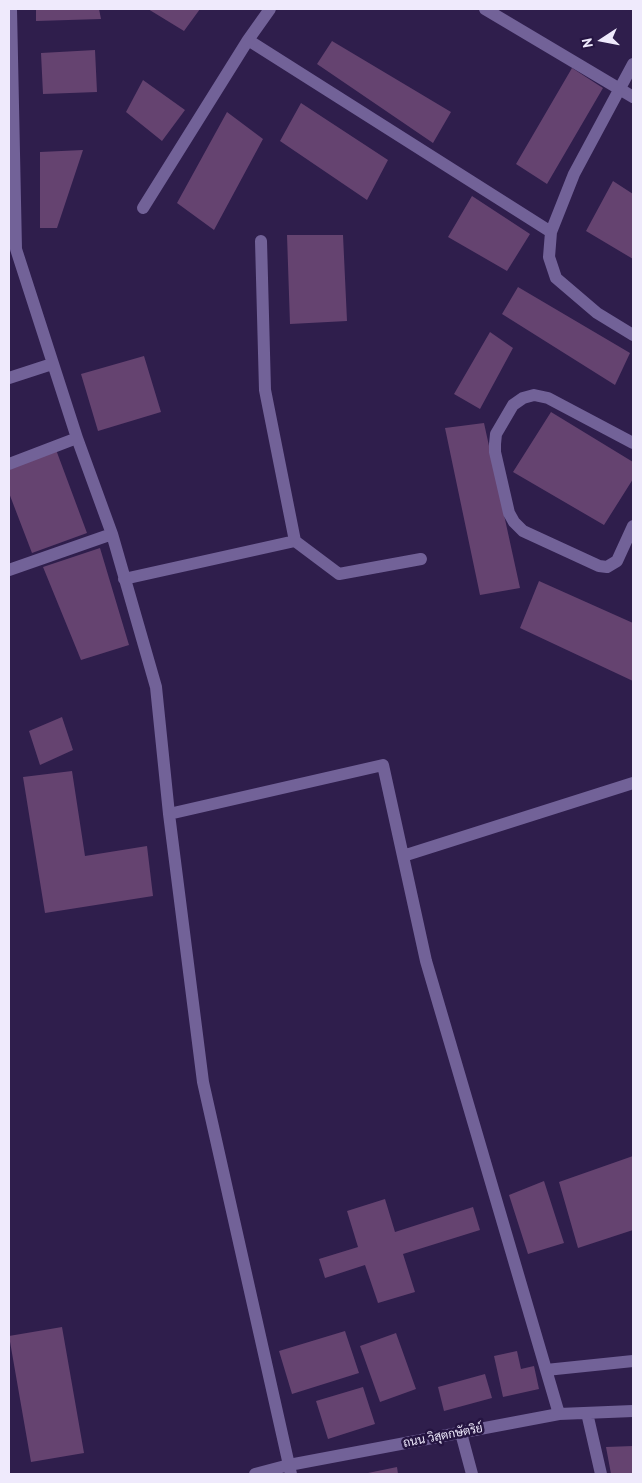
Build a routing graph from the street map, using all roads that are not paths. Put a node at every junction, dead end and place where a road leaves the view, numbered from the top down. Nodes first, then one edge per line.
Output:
1 (11, 9) edge
2 (270, 9) edge
3 (485, 9) edge
4 (248, 40) junction
5 (633, 64) edge
6 (621, 89) junction
7 (633, 97) edge
8 (144, 208) dead end
9 (552, 232) junction
10 (261, 241) dead end
11 (12, 250) edge
12 (633, 335) edge
13 (52, 364) junction
14 (9, 378) edge
15 (77, 438) junction
16 (633, 443) edge
17 (9, 464) edge
18 (633, 526) edge
19 (112, 534) junction
20 (295, 541) junction
21 (421, 559) dead end
22 (9, 570) edge
23 (124, 579) junction
24 (633, 782) edge
25 (169, 814) junction
26 (403, 856) junction
27 (633, 1361) edge
28 (546, 1370) junction
29 (633, 1411) edge
30 (587, 1413) junction
31 (559, 1414) junction
32 (461, 1433) junction
33 (290, 1470) edge
34 (255, 1474) edge
35 (472, 1474) edge
36 (600, 1474) edge

1 - 11 street
2 - 4 street
3 - 6 street
4 - 8 street
4 - 9 street
5 - 6 street
6 - 7 street
6 - 9 street
9 - 12 street
10 - 20 street
11 - 13 street
13 - 14 street
13 - 15 street
15 - 17 street
15 - 19 street
16 - 18 street
19 - 22 street
19 - 23 street
20 - 21 street
20 - 23 street
23 - 25 street
24 - 26 street
25 - 26 street
25 - 33 street
26 - 28 street
27 - 28 street
28 - 31 street
29 - 30 street, ถนน วิสุตกษัตริย์
30 - 31 street, ถนน วิสุตกษัตริย์
30 - 36 street
31 - 32 street, ถนน วิสุตกษัตริย์
32 - 33 street, ถนน วิสุตกษัตริย์
32 - 35 street
33 - 34 street, ถนน วิสุตกษัตริย์

